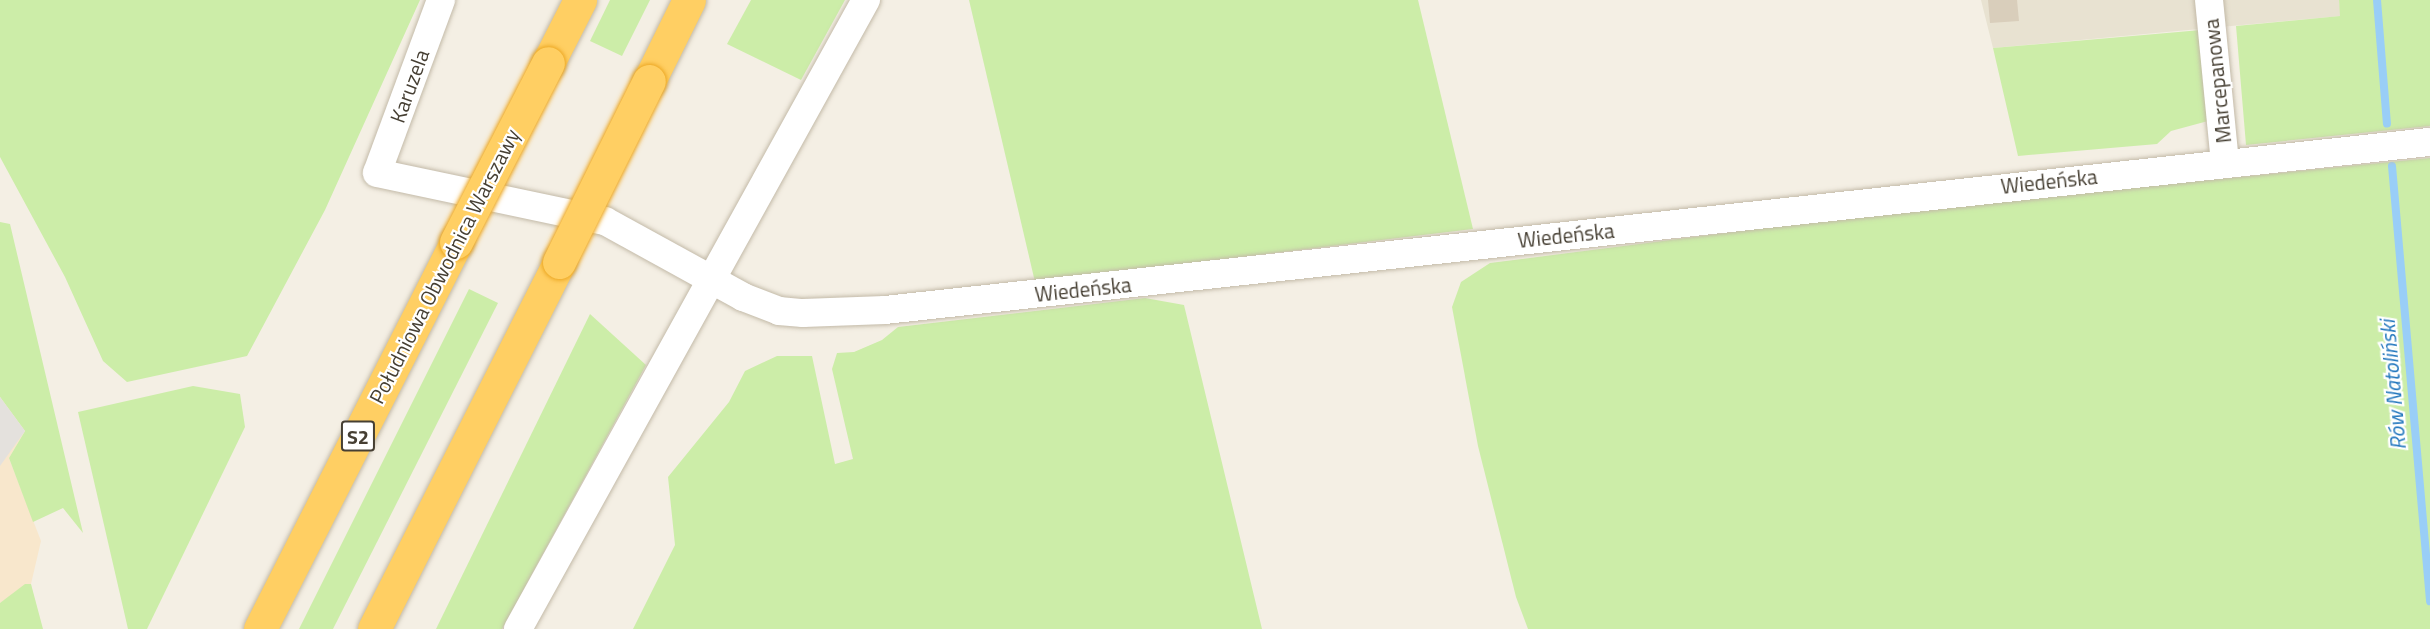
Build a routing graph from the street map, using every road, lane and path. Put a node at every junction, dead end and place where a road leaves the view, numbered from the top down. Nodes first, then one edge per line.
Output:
1 (441, 0) edge
2 (580, 0) edge
3 (689, 0) edge
4 (697, 0) edge
5 (866, 0) edge
6 (2209, 0) edge
7 (671, 37) junction
8 (2430, 142) edge
9 (2225, 162) junction
10 (377, 173) joint
11 (708, 279) junction
12 (260, 629) edge
13 (374, 629) edge
14 (518, 629) edge

1 - 10 street, Karuzela
2 - 12 highway, Południowa Obwodnica Warszawy / S2, bridge
3 - 7 highway
4 - 7 highway
5 - 11 street
6 - 9 street, Marcepanowa
7 - 13 highway, bridge
8 - 9 street, Wiedeńska
9 - 11 street, Wiedeńska
10 - 11 street, Wiedeńska
11 - 14 street

